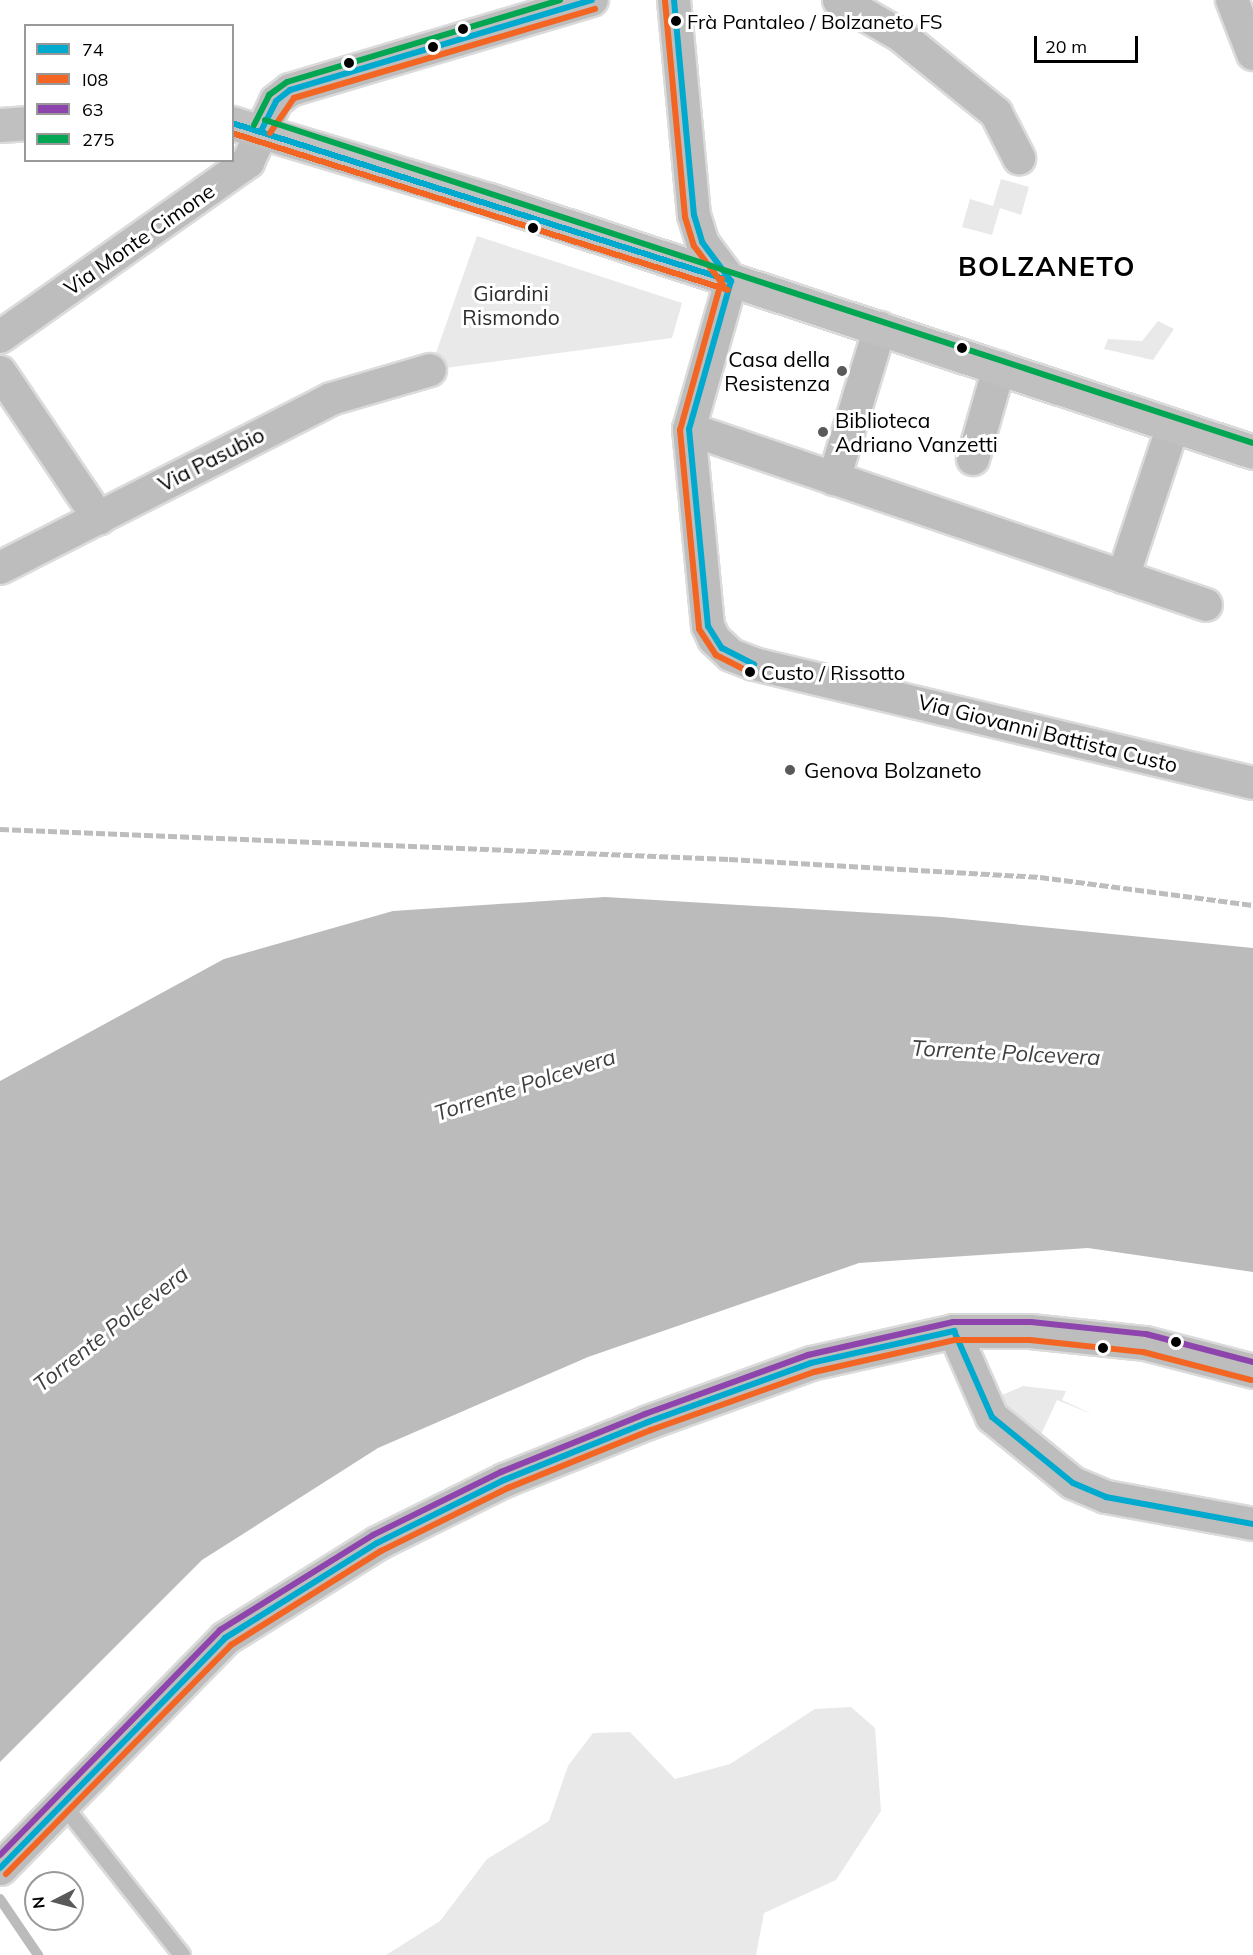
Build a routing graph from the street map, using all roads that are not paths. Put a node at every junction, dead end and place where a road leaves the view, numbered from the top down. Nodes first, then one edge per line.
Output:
1 (592, 0) edge
2 (674, 0) edge
3 (839, 0) edge
4 (1232, 0) edge
5 (1253, 54) edge
6 (24, 123) edge
7 (0, 125) edge
8 (247, 126) edge
9 (1019, 158) dead end
10 (731, 281) junction
11 (879, 328) junction
12 (0, 337) edge
13 (999, 368) junction
14 (430, 370) dead end
15 (0, 372) edge
16 (1173, 426) junction
17 (689, 429) junction
18 (1253, 452) edge
19 (973, 459) dead end
20 (834, 480) junction
21 (99, 519) junction
22 (0, 568) edge
23 (1123, 577) junction
24 (1206, 605) dead end
25 (1253, 783) edge
26 (954, 1331) junction
27 (1246, 1370) edge
28 (1253, 1524) edge
29 (65, 1807) junction
30 (0, 1868) edge
31 (182, 1955) edge

1 - 8 street, Via Monte Cimone
2 - 10 street
3 - 9 street
4 - 5 street
6 - 7 main road
8 - 10 main road
8 - 12 street, Via Monte Cimone
10 - 11 main road
10 - 17 street, Via Giovanni Battista Custo
11 - 13 main road
11 - 20 street
13 - 16 main road
13 - 19 street
14 - 21 street, Via Pasubio
15 - 21 street
16 - 18 main road
16 - 23 street
17 - 20 street
17 - 25 street, Via Giovanni Battista Custo
20 - 23 street
21 - 22 street, Via Pasubio
23 - 24 street
26 - 27 main road
26 - 28 street
26 - 29 main road
29 - 30 main road
29 - 31 lane

